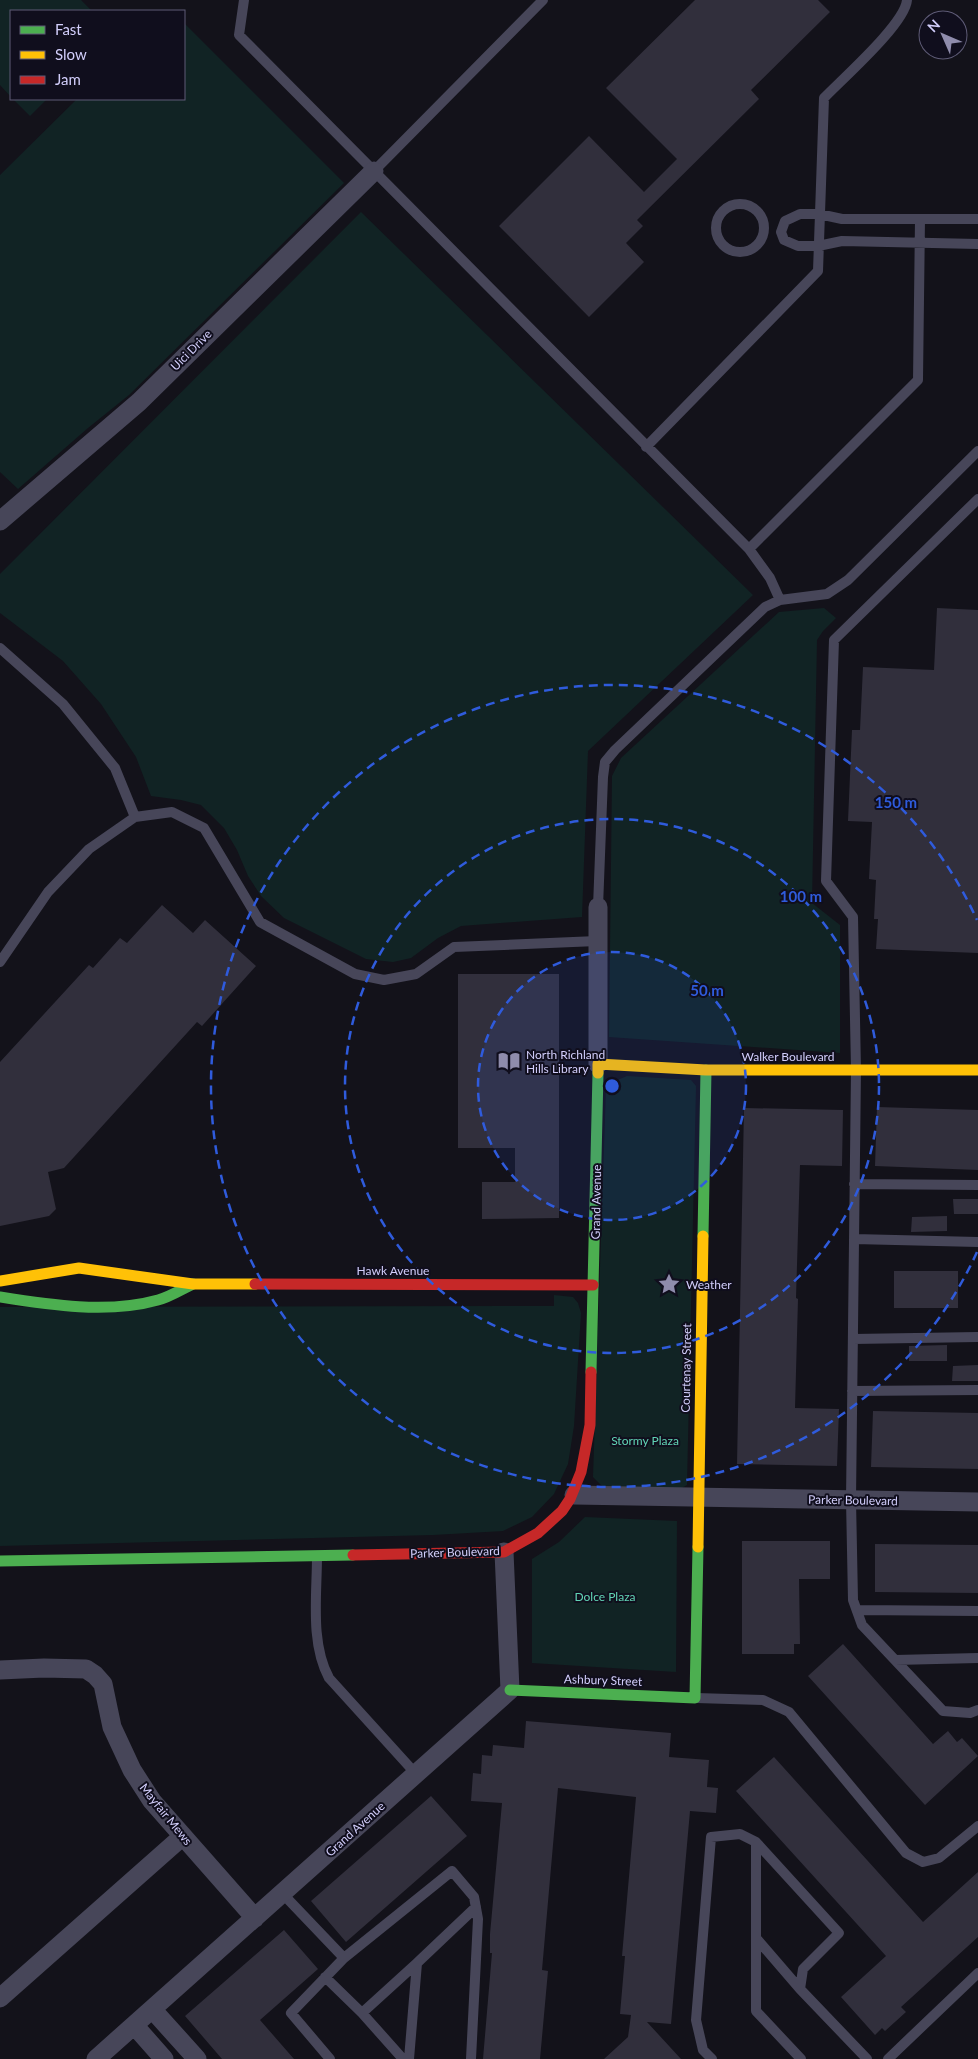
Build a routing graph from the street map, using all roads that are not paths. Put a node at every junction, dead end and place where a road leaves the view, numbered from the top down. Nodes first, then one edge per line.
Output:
1 (244, 0) edge
2 (543, 0) edge
3 (907, 0) edge
4 (374, 171) junction
5 (819, 214) junction
6 (920, 219) junction
7 (978, 219) edge
8 (764, 231) junction
9 (781, 232) junction
10 (920, 242) junction
11 (978, 244) edge
12 (818, 246) junction
13 (646, 447) junction
14 (978, 452) edge
15 (978, 499) edge
16 (0, 520) edge
17 (749, 549) junction
18 (780, 600) junction
19 (0, 648) edge
20 (135, 816) junction
21 (598, 907) joint
22 (597, 941) junction
23 (0, 962) edge
24 (598, 1064) junction
25 (706, 1070) junction
26 (856, 1070) junction
27 (978, 1070) edge
28 (854, 1184) junction
29 (978, 1185) edge
30 (854, 1239) junction
31 (978, 1242) edge
32 (0, 1281) edge
33 (193, 1284) junction
34 (594, 1285) junction
35 (0, 1297) edge
36 (978, 1338) edge
37 (852, 1339) junction
38 (978, 1390) edge
39 (852, 1391) junction
40 (574, 1495) junction
41 (697, 1497) junction
42 (851, 1500) junction
43 (978, 1502) edge
44 (504, 1552) junction
45 (316, 1555) junction
46 (0, 1561) edge
47 (857, 1610) junction
48 (978, 1611) edge
49 (978, 1658) edge
50 (895, 1660) junction
51 (0, 1670) edge
52 (510, 1690) junction
53 (695, 1698) junction
54 (978, 1710) edge
55 (416, 1774) junction
56 (978, 1826) edge
57 (184, 1836) junction
58 (756, 1842) junction
59 (282, 1894) junction
60 (476, 1907) junction
61 (255, 1918) junction
62 (756, 1938) junction
63 (344, 1958) junction
64 (417, 1963) junction
65 (978, 1973) edge
66 (325, 1977) junction
67 (800, 1989) junction
68 (0, 1998) edge
69 (152, 2009) junction
70 (362, 2013) junction
71 (134, 2025) junction
72 (96, 2059) edge
73 (164, 2059) edge
74 (196, 2059) edge
75 (330, 2059) edge
76 (403, 2059) edge
77 (409, 2059) edge
78 (470, 2059) edge
79 (712, 2059) edge
80 (801, 2059) edge
81 (867, 2059) edge
82 (888, 2059) edge

1 - 4 lane
2 - 4 lane
3 - 5 lane
4 - 13 lane
4 - 16 street, Uici Drive
5 - 6 lane
5 - 9 lane
5 - 12 lane
6 - 7 lane
6 - 10 lane
8 - 8 lane
8 - 9 lane
9 - 12 lane
10 - 11 lane
10 - 12 lane
10 - 17 lane
12 - 13 lane
13 - 17 lane
14 - 18 lane
15 - 26 lane
17 - 18 lane
18 - 21 lane
19 - 20 lane
20 - 22 lane
20 - 23 lane
21 - 22 street, Grand Avenue
22 - 24 street, Grand Avenue
24 - 25 street, Walker Boulevard
24 - 34 street, Grand Avenue
25 - 26 street, Walker Boulevard
25 - 41 street, Courtenay Street
26 - 27 street, Walker Boulevard
26 - 28 lane
28 - 29 lane
28 - 30 lane
30 - 31 lane
30 - 37 lane
32 - 33 street, Hawk Avenue
33 - 34 street, Hawk Avenue
33 - 35 street, Hawk Avenue
34 - 40 street, Grand Avenue
36 - 37 lane
37 - 39 lane
38 - 39 lane
39 - 42 lane
40 - 41 street, Parker Boulevard
40 - 44 street, Parker Boulevard
41 - 42 street, Parker Boulevard
41 - 53 street, Courtenay Street
42 - 43 street, Parker Boulevard
42 - 47 lane
44 - 45 street, Parker Boulevard
44 - 52 street
45 - 46 street, Parker Boulevard
45 - 55 lane
47 - 48 lane
47 - 50 lane
49 - 50 lane
50 - 54 lane
51 - 57 street, Mayfair Mews
52 - 53 street, Ashbury Street
52 - 55 street, Grand Avenue
53 - 56 lane
55 - 59 street, Grand Avenue
57 - 61 street, Mayfair Mews
57 - 68 street
58 - 62 lane
58 - 67 lane
58 - 79 lane
59 - 61 street, Grand Avenue
59 - 63 lane
60 - 63 lane
60 - 64 lane
60 - 78 lane
61 - 69 street, Grand Avenue
62 - 67 lane
62 - 80 lane
63 - 66 lane
64 - 70 lane
64 - 77 lane
65 - 82 lane
66 - 70 lane
66 - 75 lane
67 - 81 lane
69 - 71 street, Grand Avenue
69 - 74 street
70 - 76 lane
71 - 72 street, Grand Avenue
71 - 73 street

